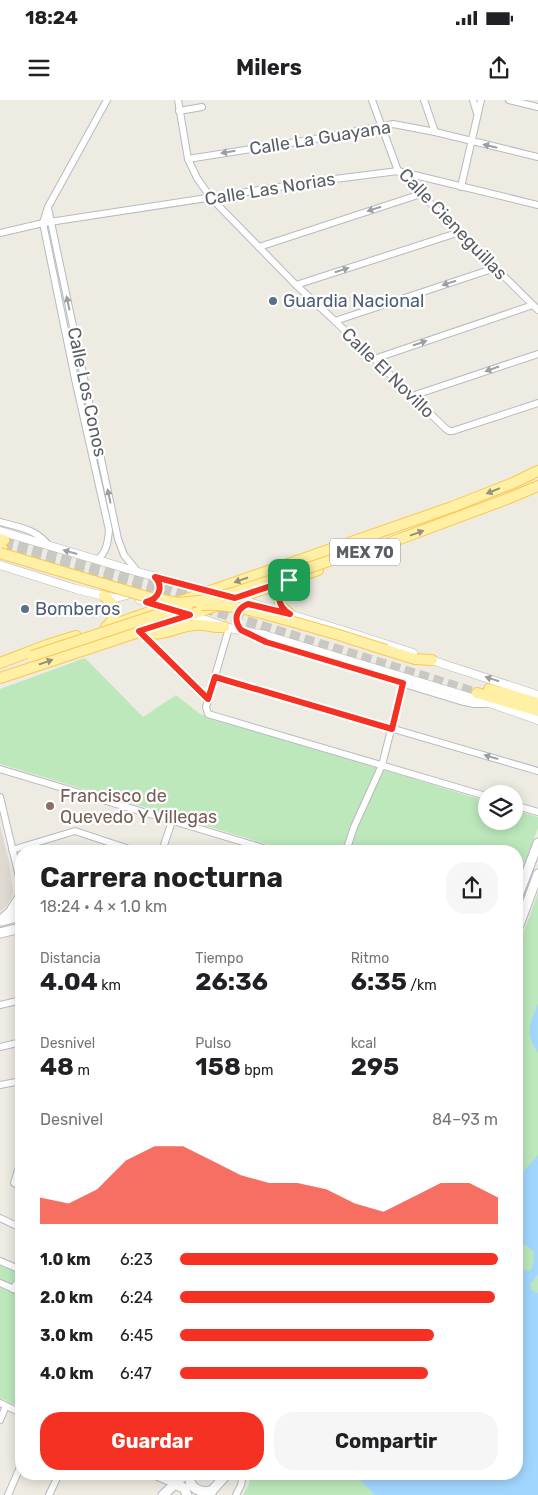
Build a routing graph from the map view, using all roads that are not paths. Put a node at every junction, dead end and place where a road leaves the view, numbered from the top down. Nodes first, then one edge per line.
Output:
1 (107, 100) edge
2 (178, 100) edge
3 (372, 100) edge
4 (424, 100) edge
5 (473, 100) edge
6 (481, 100) edge
7 (509, 100) edge
8 (538, 107) edge
9 (202, 108) dead end
10 (179, 111) junction
11 (478, 115) junction
12 (381, 127) junction
13 (435, 132) junction
14 (472, 142) junction
15 (538, 157) edge
16 (188, 159) junction
17 (398, 171) junction
18 (461, 187) junction
19 (421, 194) junction
20 (211, 198) junction
21 (538, 205) edge
22 (48, 207) junction
23 (51, 222) junction
24 (43, 223) junction
25 (0, 232) edge
26 (460, 232) junction
27 (259, 247) junction
28 (496, 268) junction
29 (296, 285) junction
30 (535, 307) edge
31 (335, 321) junction
32 (538, 354) edge
33 (374, 359) junction
34 (84, 377) junction
35 (75, 379) junction
36 (412, 396) junction
37 (538, 403) edge
38 (538, 471) edge
39 (538, 486) edge
40 (0, 522) edge
41 (396, 540) junction
42 (1, 546) edge
43 (49, 546) junction
44 (97, 560) junction
45 (0, 566) edge
46 (138, 572) junction
47 (155, 577) junction
48 (289, 580) junction
49 (209, 591) junction
50 (127, 595) junction
51 (104, 596) junction
52 (235, 598) junction
53 (146, 602) junction
54 (252, 604) junction
55 (162, 607) junction
56 (290, 614) junction
57 (190, 615) junction
58 (106, 627) junction
59 (226, 627) junction
60 (141, 630) junction
61 (243, 631) junction
62 (432, 660) junction
63 (0, 663) edge
64 (0, 668) edge
65 (215, 677) junction
66 (0, 678) edge
67 (403, 683) junction
68 (538, 695) edge
69 (208, 699) junction
70 (489, 703) junction
71 (538, 703) edge
72 (538, 711) edge
73 (538, 720) edge
74 (392, 729) junction
75 (382, 765) junction
76 (0, 769) edge
77 (538, 771) edge
78 (478, 794) edge
79 (0, 797) edge
80 (523, 808) edge
81 (538, 812) edge
82 (172, 821) junction
83 (538, 843) edge
84 (29, 845) edge
85 (117, 845) edge
86 (164, 845) edge
87 (253, 845) edge
88 (348, 845) edge
89 (15, 849) edge
90 (12, 850) junction
91 (15, 862) edge
92 (538, 874) edge
93 (523, 883) edge
94 (15, 905) edge
95 (523, 914) edge
96 (15, 917) edge
97 (0, 921) edge
98 (15, 929) edge
99 (0, 933) edge
100 (15, 1001) edge
101 (0, 1005) edge
102 (15, 1043) edge
103 (0, 1047) edge
104 (15, 1082) edge
105 (0, 1085) edge
106 (0, 1218) edge
107 (15, 1225) edge
108 (0, 1261) edge
109 (15, 1267) edge
110 (0, 1283) edge
111 (14, 1289) edge
112 (3, 1405) edge
113 (15, 1410) edge
114 (0, 1420) edge
115 (15, 1479) edge
116 (56, 1480) edge
117 (165, 1480) edge
118 (180, 1480) edge
119 (189, 1480) edge
120 (222, 1480) edge
121 (242, 1480) edge
122 (174, 1484) junction
123 (210, 1493) edge
124 (8, 1495) edge
125 (49, 1495) edge
126 (163, 1495) edge
127 (187, 1495) edge
128 (236, 1495) edge

1 - 22 street, Calle Los Conos
2 - 10 street, Calle El Novillo
3 - 12 street, Calle Cieneguillas
4 - 13 street
5 - 11 street
6 - 11 street
7 - 8 street
9 - 10 street
10 - 16 street, Calle El Novillo
11 - 14 street
12 - 13 street, Calle La Guayana
12 -> 16 street, Calle La Guayana
12 - 17 street, Calle Cieneguillas
13 - 14 street, Calle La Guayana
15 -> 14 street, Calle La Guayana
14 - 18 street
16 - 20 street, Calle El Novillo
17 - 18 street, Calle Las Norias
17 - 19 street, Calle Cieneguillas
17 - 20 street, Calle Las Norias
18 - 21 street, Calle Las Norias
19 - 26 street, Calle Cieneguillas
19 -> 27 street
20 - 23 street, Calle Las Norias
20 - 27 street, Calle El Novillo
22 - 23 street, Calle Los Conos
22 - 24 street, Calle Los Conos
23 - 24 street, Calle Las Norias
34 -> 23 street, Calle Los Conos
24 - 25 street, Calle Las Norias
24 - 35 street, Calle Los Conos
26 - 28 street, Calle Cieneguillas
29 -> 26 street
27 - 29 street, Calle El Novillo
28 - 30 street, Calle Cieneguillas
28 -> 31 street
29 - 31 street, Calle El Novillo
33 -> 30 street
31 - 33 street, Calle El Novillo
32 -> 36 street
33 - 36 street, Calle El Novillo
34 - 35 street
46 -> 34 street, Calle Los Conos
35 - 44 street, Calle Los Conos
36 - 37 street, Calle El Novillo
38 -> 49 main road, MEX 70
41 -> 39 main road, MEX 70
40 - 43 street
41 - 42 main road, bridge
41 - 48 main road, MEX 70
42 - 43 street
42 - 50 street
44 -> 43 street
44 - 46 street
45 - 51 street
46 - 47 street
47 - 49 street
47 - 53 street
48 - 52 main road, MEX 70
48 - 56 main road
49 - 52 street
49 - 55 main road, MEX 70
50 - 51 street
50 - 53 street
51 - 58 main road
52 - 54 street
52 - 57 main road, MEX 70
53 - 55 street
54 - 56 street
54 - 61 street
55 - 57 street
55 - 58 main road, MEX 70
56 - 62 street
57 - 59 street
57 - 60 main road, MEX 70
58 - 63 main road, MEX 70
59 - 60 main road
59 - 61 street
59 - 65 street
66 -> 60 main road, MEX 70
60 - 69 street
61 - 67 street
61 - 70 street
62 - 64 main road, bridge
68 -> 62 street
65 - 69 street
65 - 74 street
67 - 70 street
67 - 74 street
69 - 75 street
70 - 73 street
71 - 72 main road
74 - 75 street
77 -> 74 street
75 - 78 street
75 - 88 street
76 - 82 street
79 - 90 street
80 - 81 street
82 - 86 street
82 - 87 street
83 - 93 main road
84 - 85 street
89 - 90 street
90 - 91 street
92 - 95 main road
94 - 97 main road
96 - 97 main road
98 - 99 main road
100 - 101 street
102 - 103 street
104 - 105 street
106 - 107 street
108 - 109 street
110 - 111 street
112 - 113 street
112 - 114 street
115 - 124 street
116 - 125 street
117 - 122 street
118 - 122 main road
119 - 123 main road
120 - 123 main road
121 - 128 street
122 - 126 main road
122 - 127 main road

